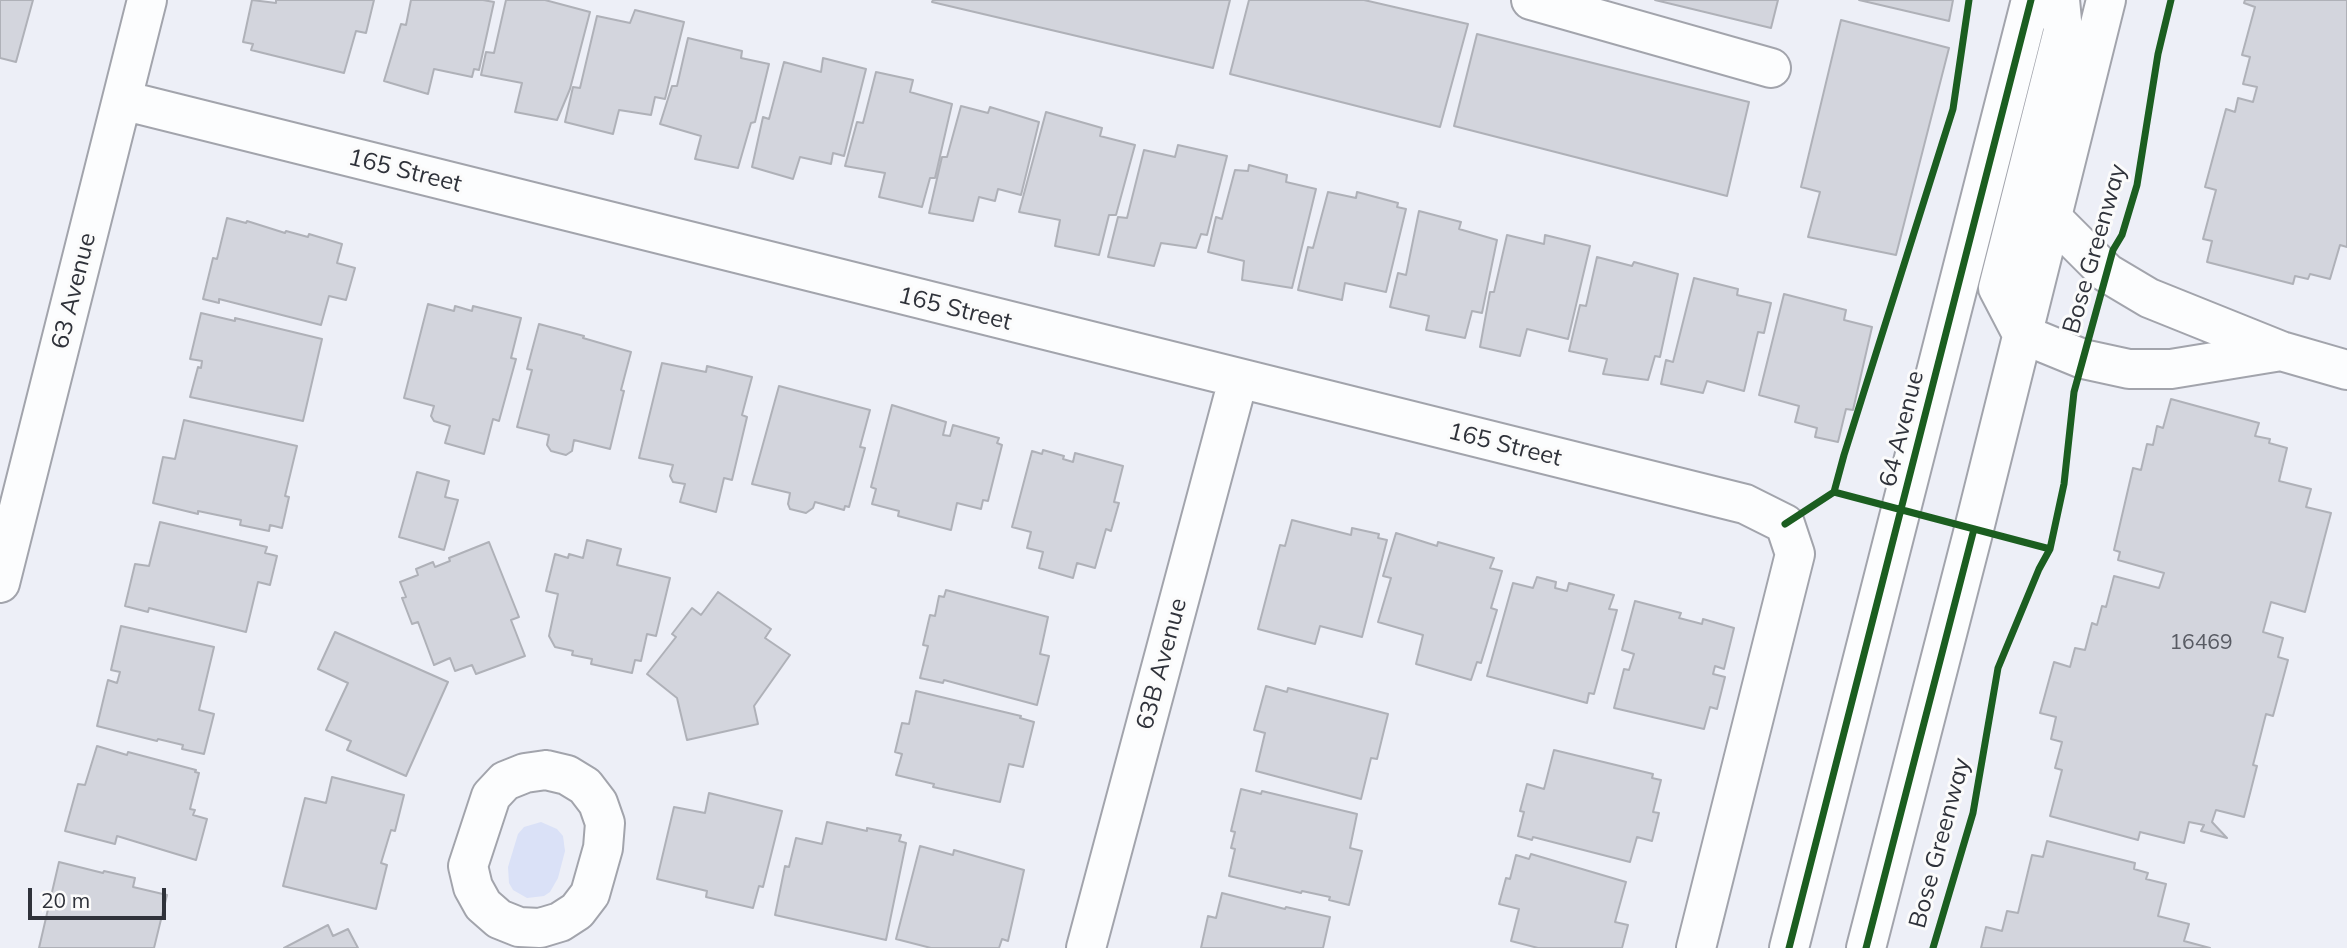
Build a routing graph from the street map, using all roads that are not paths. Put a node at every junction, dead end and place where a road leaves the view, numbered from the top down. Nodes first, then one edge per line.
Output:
1 (148, 0) edge
2 (1531, 0) edge
3 (2031, 0) edge
4 (2060, 0) edge
5 (2106, 0) edge
6 (1771, 68) dead end
7 (122, 100) junction
8 (2051, 217) junction
9 (2022, 334) junction
10 (2281, 351) junction
11 (2347, 370) edge
12 (1238, 380) junction
13 (0, 583) edge
14 (1086, 948) edge
15 (1696, 948) edge
16 (1789, 948) edge
17 (1867, 948) edge

1 - 7 street, 63 Avenue
2 - 6 street
3 - 16 street, 64 Avenue
4 - 9 street
5 - 8 street
7 - 12 street, 165 Street
7 - 13 street, 63 Avenue
8 - 9 street
8 - 10 street
9 - 10 street
9 - 17 street
10 - 11 street
12 - 14 street, 63B Avenue
12 - 15 street, 165 Street

